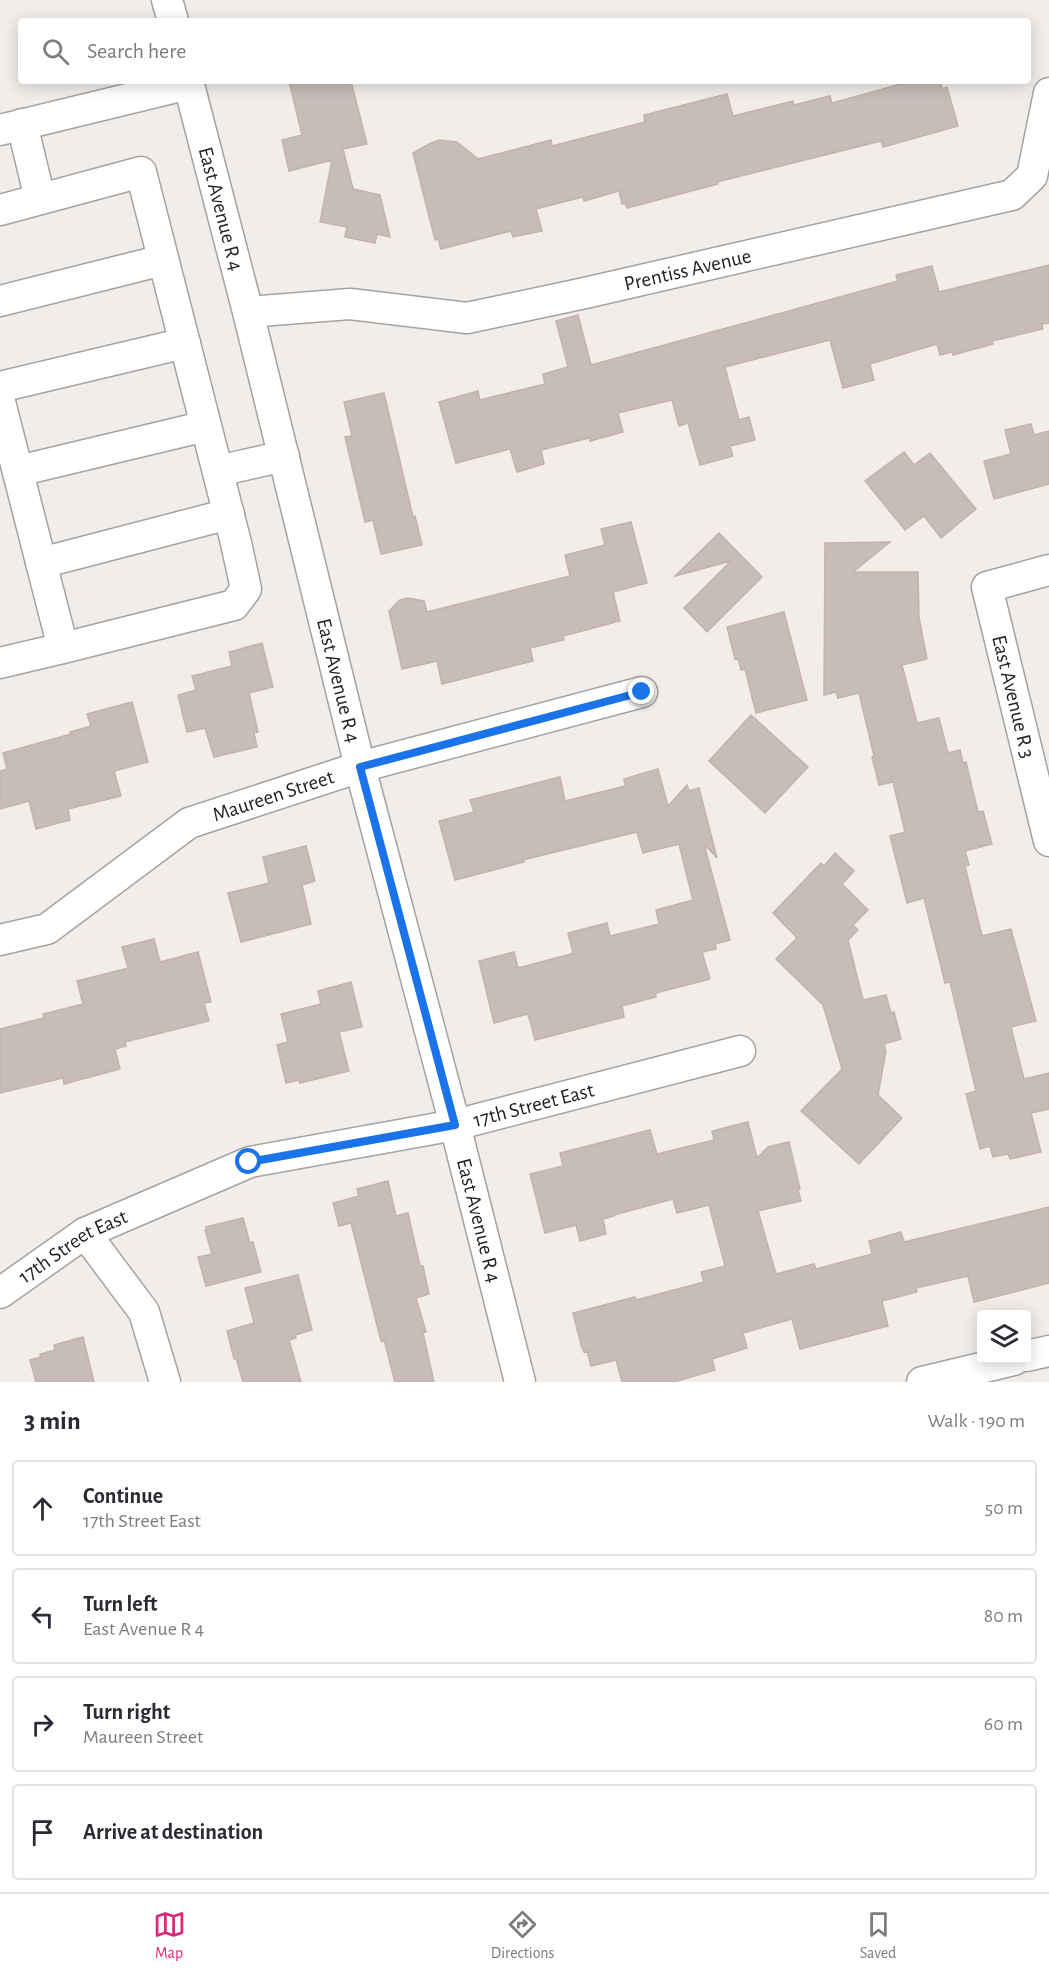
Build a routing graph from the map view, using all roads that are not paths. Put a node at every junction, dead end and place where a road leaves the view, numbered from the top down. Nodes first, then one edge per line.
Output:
1 (167, 0) edge
2 (172, 18) edge
3 (181, 84) edge
4 (190, 84) edge
5 (1049, 93) edge
6 (11, 127) edge
7 (40, 199) junction
8 (0, 210) edge
9 (163, 260) junction
10 (0, 301) edge
11 (248, 312) junction
12 (185, 343) junction
13 (0, 387) edge
14 (0, 402) edge
15 (206, 426) junction
16 (284, 456) junction
17 (18, 471) junction
18 (218, 471) junction
19 (229, 514) junction
20 (42, 563) junction
21 (1049, 570) edge
22 (63, 648) junction
23 (0, 663) edge
24 (642, 692) dead end
25 (360, 767) junction
26 (1049, 840) edge
27 (0, 940) edge
28 (740, 1051) dead end
29 (455, 1125) junction
30 (85, 1233) junction
31 (0, 1293) edge
32 (1049, 1351) edge
33 (1031, 1355) edge
34 (994, 1364) edge
35 (165, 1382) edge
36 (520, 1382) edge
37 (922, 1382) edge

1 - 2 street
3 - 6 street
4 - 11 street, East Avenue R 4
5 - 11 street, Prentiss Avenue
6 - 7 street
7 - 8 street
7 - 9 street
9 - 10 street
9 - 12 street
11 - 16 street, East Avenue R 4
12 - 13 street
12 - 15 street
14 - 17 street
15 - 17 street
15 - 18 street
16 - 18 street
16 - 25 street, East Avenue R 4
17 - 20 street
18 - 19 street
19 - 20 street
19 - 22 street
20 - 22 street
21 - 26 street, East Avenue R 3
22 - 23 street
24 - 25 street, Maureen Street
25 - 27 street, Maureen Street
25 - 29 street, East Avenue R 4
28 - 29 street, 17th Street East
29 - 30 street, 17th Street East
29 - 36 street, East Avenue R 4
30 - 31 street, 17th Street East
30 - 35 street
32 - 33 street
34 - 37 street

